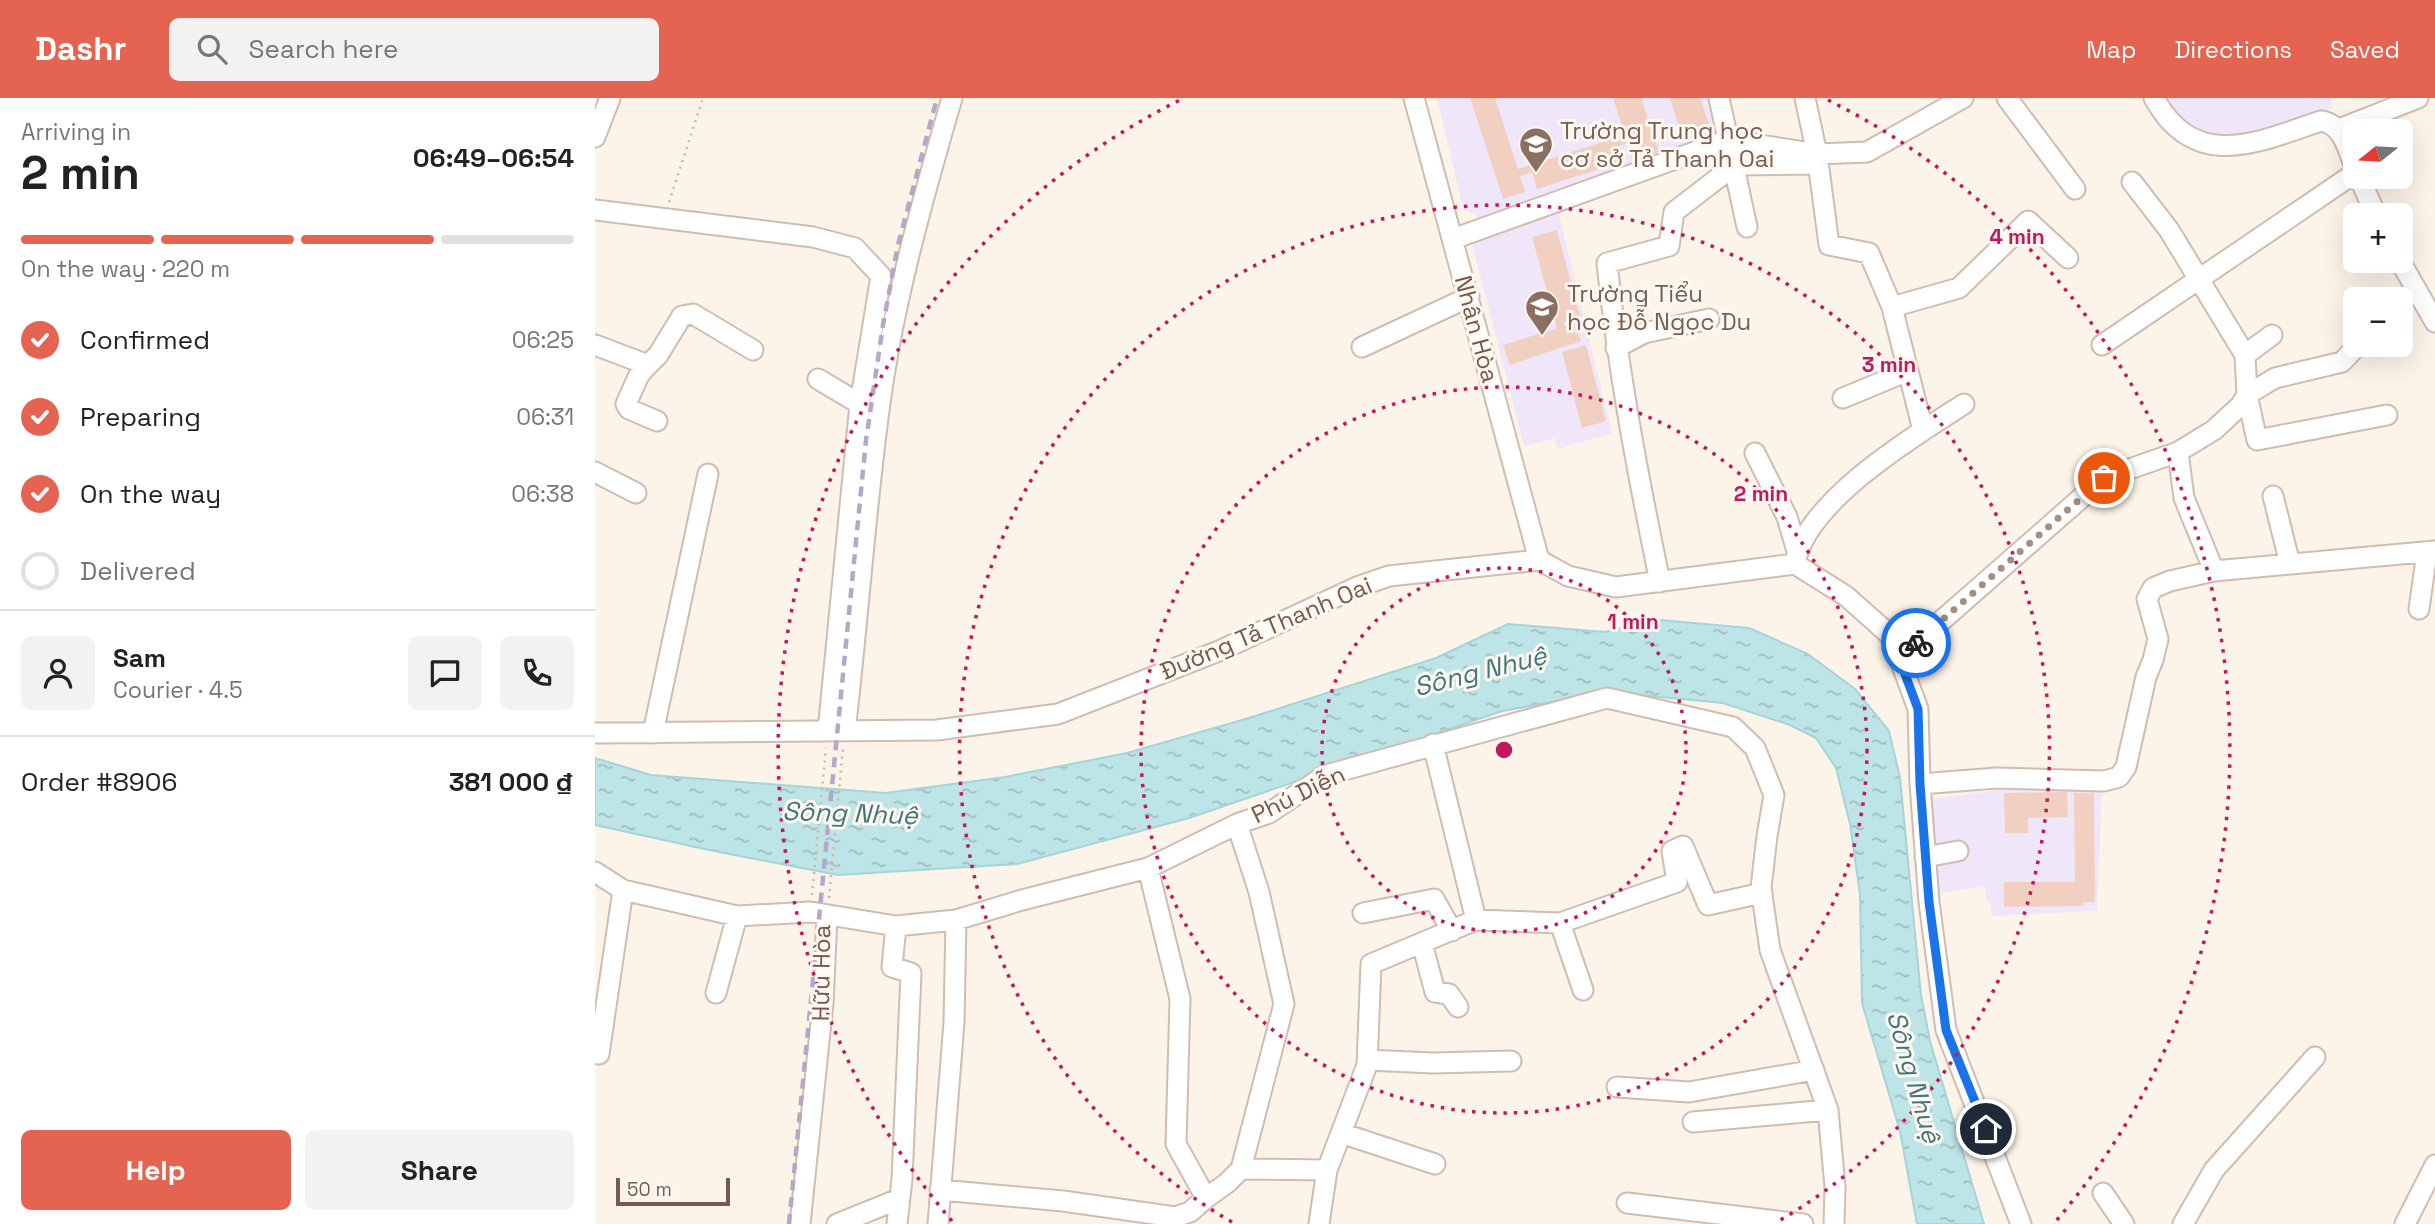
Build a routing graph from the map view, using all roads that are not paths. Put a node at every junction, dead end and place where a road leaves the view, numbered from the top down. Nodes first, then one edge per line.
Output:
1 (610, 98) edge
2 (952, 98) edge
3 (1414, 98) edge
4 (1719, 98) edge
5 (1805, 98) edge
6 (1963, 98) edge
7 (2007, 98) edge
8 (2154, 98) edge
9 (2418, 98) edge
10 (2339, 129) junction
11 (595, 137) edge
12 (2343, 139) edge
13 (1728, 140) junction
14 (1818, 159) junction
15 (1735, 165) junction
16 (2132, 181) dead end
17 (2343, 183) edge
18 (2075, 189) dead end
19 (595, 210) edge
20 (1747, 227) dead end
21 (1453, 239) junction
22 (2067, 258) dead end
23 (2407, 273) edge
24 (2199, 281) junction
25 (1469, 297) junction
26 (1892, 307) junction
27 (1709, 319) dead end
28 (2435, 322) edge
29 (2272, 335) dead end
30 (595, 345) edge
31 (2102, 345) dead end
32 (1362, 347) dead end
33 (1616, 348) junction
34 (753, 350) dead end
35 (2245, 355) junction
36 (2346, 357) edge
37 (648, 365) junction
38 (1908, 371) junction
39 (818, 379) dead end
40 (2247, 395) junction
41 (1843, 398) dead end
42 (860, 404) junction
43 (1964, 404) dead end
44 (2387, 415) dead end
45 (657, 421) dead end
46 (1923, 430) junction
47 (2178, 452) junction
48 (1755, 453) dead end
49 (595, 472) edge
50 (708, 474) dead end
51 (636, 493) dead end
52 (2273, 496) dead end
53 (2431, 551) edge
54 (1796, 558) junction
55 (1539, 560) junction
56 (2290, 564) junction
57 (2214, 571) junction
58 (1660, 582) junction
59 (2419, 609) dead end
60 (1899, 658) junction
61 (595, 733) edge
62 (653, 733) junction
63 (835, 740) junction
64 (1433, 744) junction
65 (1920, 784) junction
66 (1237, 824) junction
67 (1958, 851) dead end
68 (1925, 857) junction
69 (1148, 868) junction
70 (595, 872) edge
71 (623, 890) junction
72 (1762, 893) junction
73 (828, 907) junction
74 (1363, 913) dead end
75 (737, 916) junction
76 (956, 920) junction
77 (1476, 920) junction
78 (1560, 923) junction
79 (896, 926) junction
80 (1452, 931) junction
81 (1422, 943) junction
82 (1583, 990) dead end
83 (716, 993) dead end
84 (1458, 1007) dead end
85 (599, 1054) dead end
86 (2315, 1057) dead end
87 (1367, 1060) junction
88 (1511, 1061) dead end
89 (1814, 1070) junction
90 (1617, 1087) dead end
91 (1828, 1110) junction
92 (1693, 1122) dead end
93 (1341, 1133) junction
94 (1435, 1164) dead end
95 (2435, 1166) edge
96 (1241, 1169) junction
97 (1327, 1170) junction
98 (940, 1190) junction
99 (2103, 1193) dead end
100 (1206, 1198) junction
101 (899, 1199) junction
102 (1627, 1203) dead end
103 (800, 1224) edge
104 (837, 1224) edge
105 (897, 1224) edge
106 (938, 1224) edge
107 (1319, 1224) edge
108 (1803, 1224) edge
109 (1834, 1224) edge
110 (2021, 1224) edge
111 (2125, 1224) edge
112 (2183, 1224) edge
113 (2405, 1224) edge

1 - 11 street
2 - 63 street
3 - 21 street, Nhân Hòa
4 - 13 street
5 - 14 street
6 - 14 street
7 - 18 street
8 - 10 street
9 - 10 street
10 - 12 street
13 - 14 street
13 - 15 street
13 - 21 street
14 - 15 street
14 - 26 street
15 - 20 street
15 - 33 street
16 - 24 street
17 - 24 street
19 - 42 street
21 - 25 street, Nhân Hòa
22 - 26 street
23 - 28 street
24 - 31 street
24 - 35 street
25 - 32 street
25 - 55 street, Nhân Hòa
26 - 38 street
27 - 33 street
29 - 35 street
30 - 37 street
33 - 58 street
34 - 37 street
35 - 40 street
36 - 40 street
37 - 45 street
38 - 41 street
38 - 46 street
39 - 42 street
40 - 44 street
40 - 47 street
42 - 63 street
43 - 46 street
46 - 54 street
47 - 57 street
47 - 60 street
48 - 54 street
49 - 51 street
50 - 62 street
52 - 56 street
53 - 56 street
53 - 59 street
54 - 58 street
54 - 60 street
55 - 58 street
55 - 63 street, Đường Tả Thanh Oai
56 - 57 street
57 - 65 street
60 - 65 street
61 - 62 street, Đường Tả Thanh Oai
62 - 63 street, Đường Tả Thanh Oai
64 - 66 street, Phú Diễn
64 - 72 street, Phú Diễn
64 - 77 street
65 - 68 street
66 - 69 street, Phú Diễn
66 - 96 street
67 - 68 street
68 - 110 street
69 - 76 street, Phú Diễn
69 - 100 street
70 - 71 street, Hữu Hòa
71 - 75 street, Hữu Hòa
71 - 85 street
72 - 78 street
72 - 89 street
73 - 75 street, Hữu Hòa
73 - 79 street, Phú Diễn
73 - 103 street, Hữu Hòa
74 - 80 street
75 - 83 street
76 - 79 street, Phú Diễn
76 - 98 street
77 - 78 street
77 - 80 street
78 - 82 street
79 - 101 street
80 - 81 street
81 - 84 street
81 - 87 street
86 - 112 street
87 - 88 street
87 - 93 street
89 - 90 street
89 - 91 street
91 - 92 street
91 - 109 street
93 - 94 street
93 - 97 street
95 - 113 street
96 - 97 street
96 - 100 street
97 - 107 street
98 - 100 street
98 - 106 street
99 - 111 street
101 - 104 street
101 - 105 street
102 - 108 street

